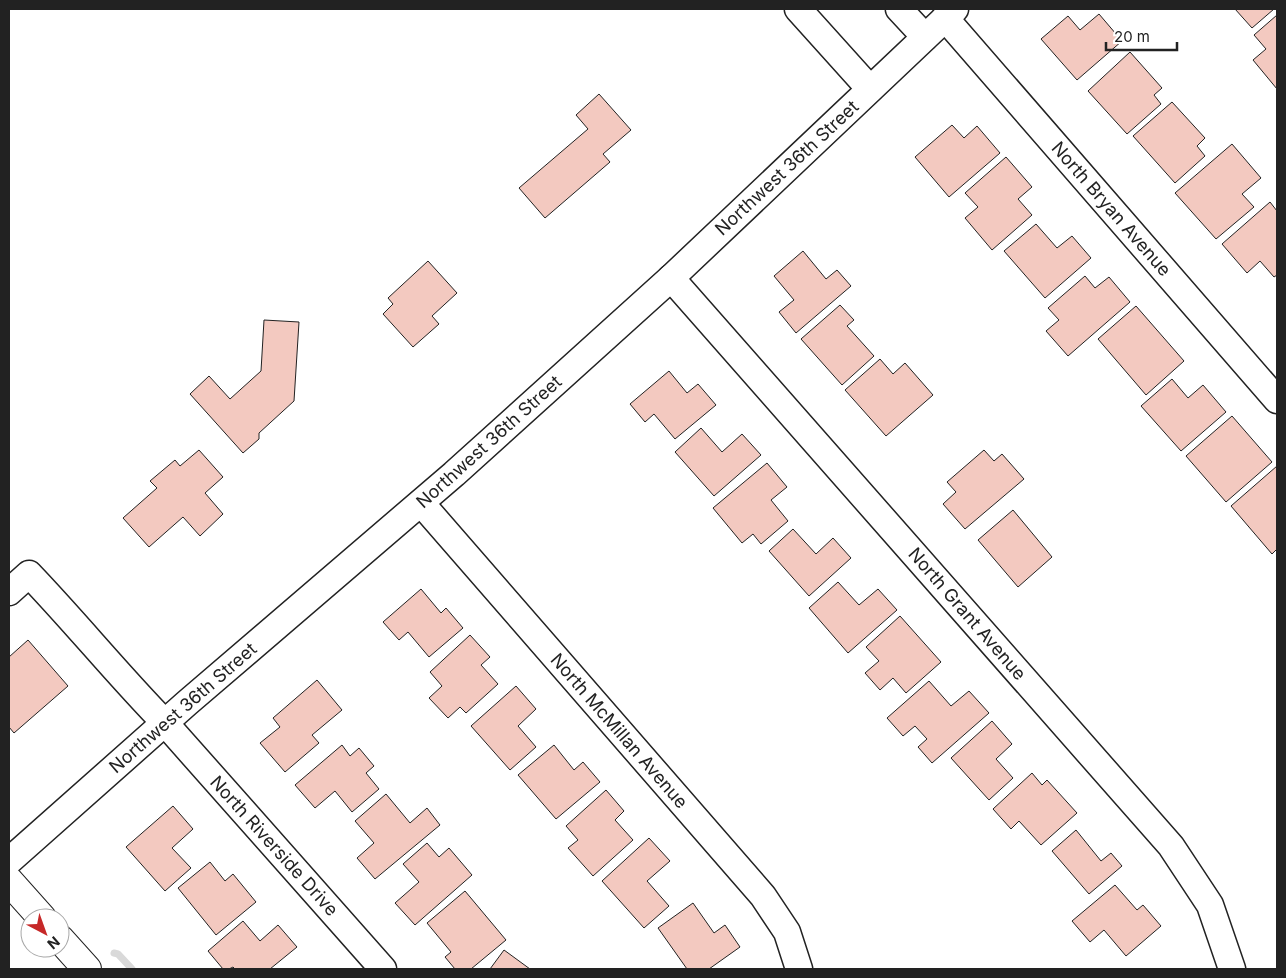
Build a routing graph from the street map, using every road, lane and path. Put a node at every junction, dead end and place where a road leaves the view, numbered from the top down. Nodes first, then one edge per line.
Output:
1 (798, 9) edge
2 (899, 9) edge
3 (950, 13) edge
4 (925, 37) junction
5 (870, 89) junction
6 (671, 278) junction
7 (1277, 400) edge
8 (422, 503) junction
9 (9, 592) edge
10 (165, 723) junction
11 (9, 861) edge
12 (9, 881) edge
13 (33, 908) edge
14 (70, 950) edge
15 (87, 969) edge
16 (384, 969) edge
17 (799, 969) edge
18 (1232, 969) edge

1 - 5 street
2 - 4 street
3 - 4 street, Northwest 36th Street
3 - 7 street, North Bryan Avenue
4 - 5 street, Northwest 36th Street
5 - 6 street, Northwest 36th Street
6 - 8 street, Northwest 36th Street
6 - 18 street, North Grant Avenue
8 - 10 street, Northwest 36th Street
8 - 17 street, North McMillan Avenue
9 - 10 street, North Riverside Drive
10 - 11 street, Northwest 36th Street
10 - 16 street, North Riverside Drive
12 - 13 main road
14 - 15 main road

